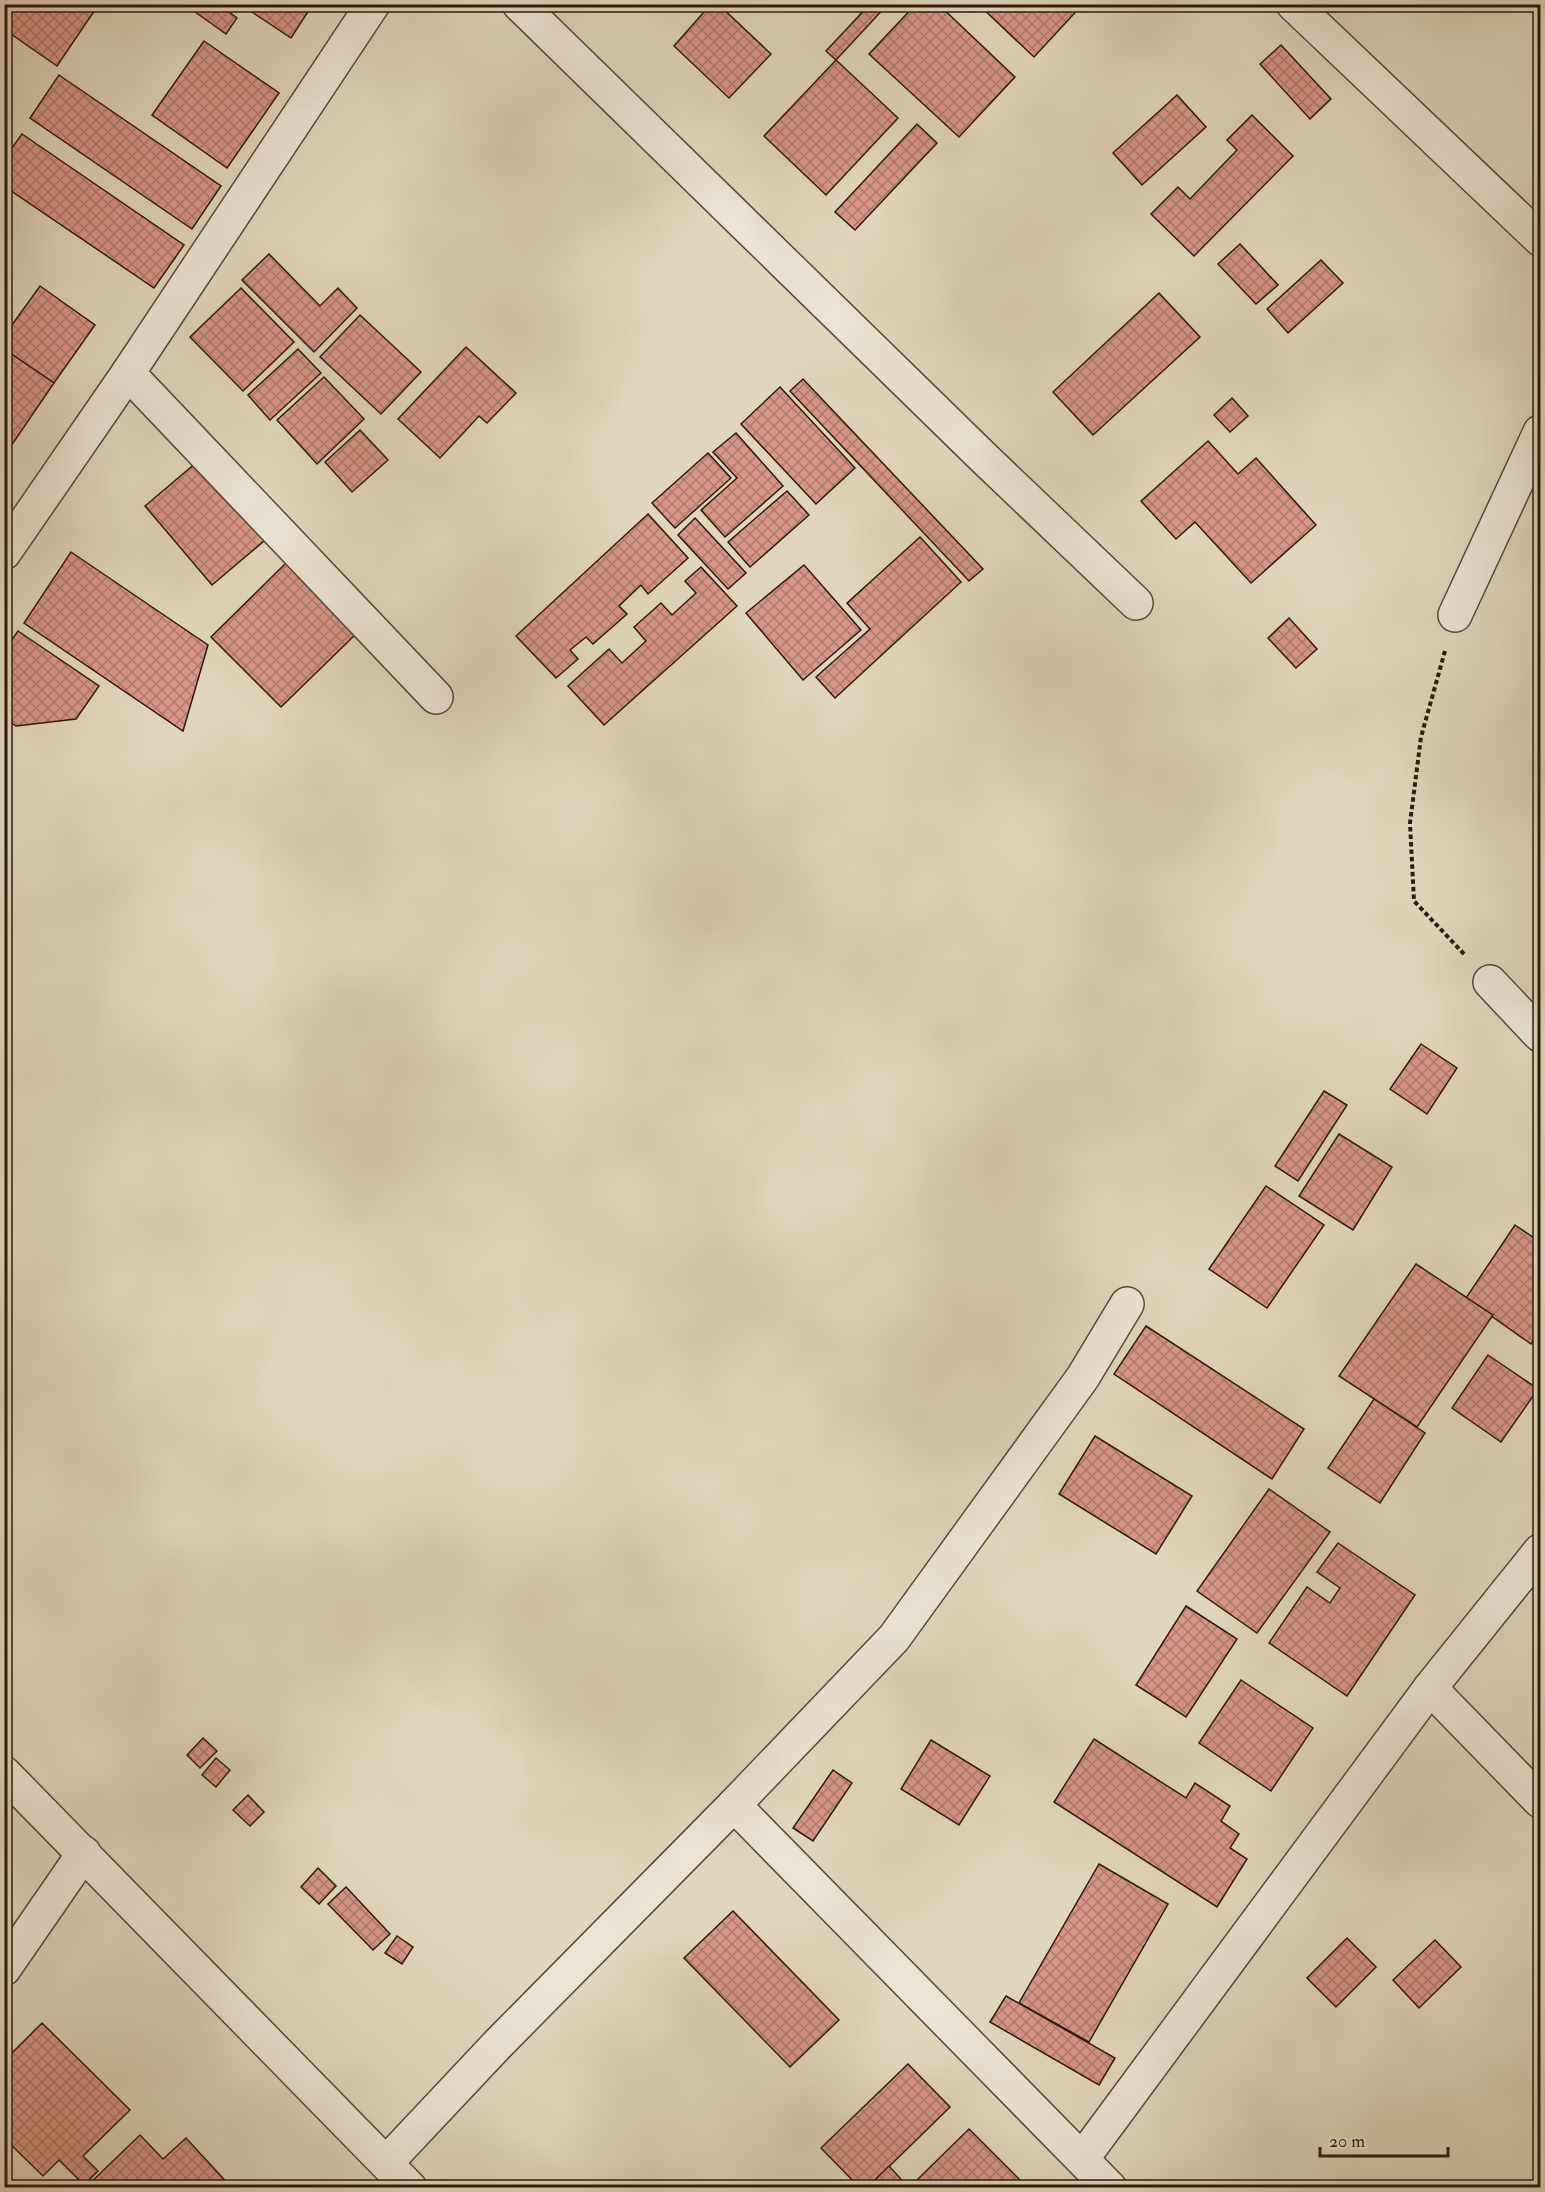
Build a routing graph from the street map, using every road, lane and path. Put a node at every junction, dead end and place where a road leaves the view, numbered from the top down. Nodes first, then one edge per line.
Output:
1 (373, 4) edge
2 (519, 4) edge
3 (1293, 4) edge
4 (1540, 239) edge
5 (128, 373) junction
6 (1540, 432) edge
7 (4, 553) edge
8 (1136, 603) dead end
9 (1455, 615) joint
10 (436, 697) dead end
11 (1490, 982) joint
12 (1540, 1035) edge
13 (1127, 1304) dead end
14 (1540, 1551) edge
15 (1430, 1688) junction
16 (4, 1773) edge
17 (1540, 1801) edge
18 (734, 1805) junction
19 (84, 1853) junction
20 (4, 1969) edge
21 (1082, 2159) junction
22 (387, 2162) junction
23 (410, 2187) edge
24 (1110, 2187) edge

1 - 5 street
2 - 8 street
3 - 4 street
5 - 7 street
5 - 10 street
6 - 9 street
9 - 11 path
11 - 12 street
13 - 18 street
14 - 15 street
15 - 17 street
15 - 21 street
16 - 19 street
18 - 21 street
18 - 22 street
19 - 20 street
19 - 22 street
21 - 24 street
22 - 23 street

